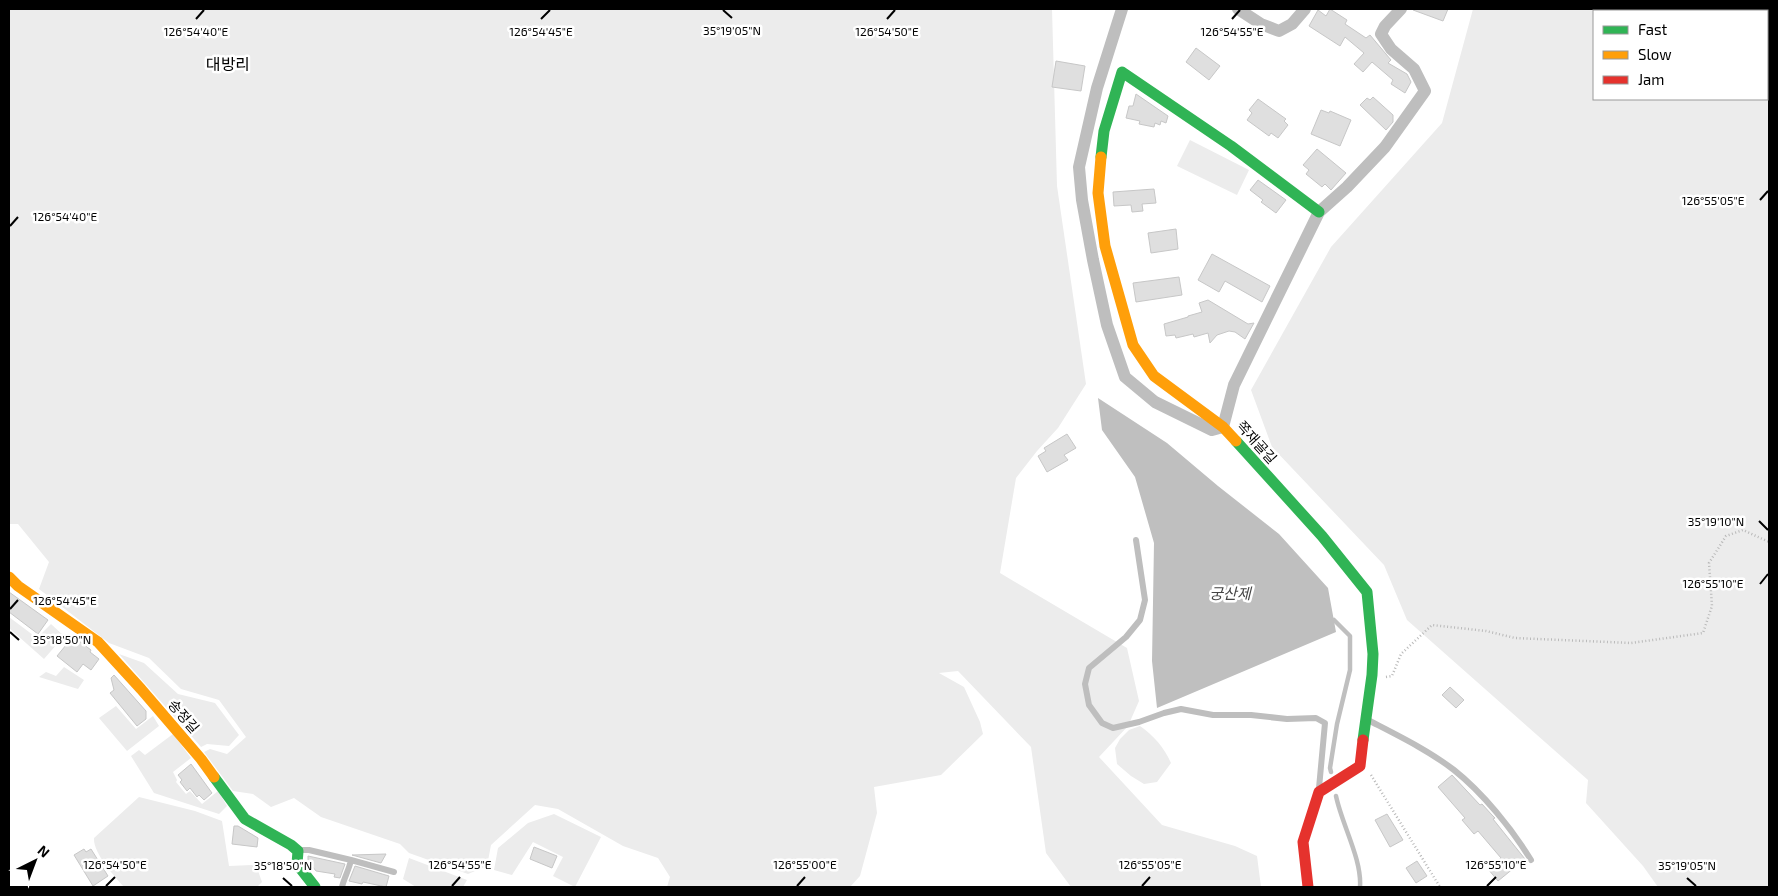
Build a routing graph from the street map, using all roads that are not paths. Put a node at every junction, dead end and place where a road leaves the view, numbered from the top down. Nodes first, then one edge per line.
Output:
1 (1122, 9) edge
2 (1238, 9) edge
3 (1305, 9) edge
4 (1401, 9) edge
5 (1319, 212) junction
6 (1223, 427) junction
7 (1136, 540) dead end
8 (9, 577) edge
9 (1366, 720) junction
10 (1319, 792) junction
11 (296, 850) junction
12 (351, 860) junction
13 (1531, 860) dead end
14 (394, 872) dead end
15 (315, 887) edge
16 (342, 887) edge
17 (1308, 887) edge

1 - 6 street
2 - 3 street
4 - 5 street, 쪽재골길
5 - 6 street, 쪽재골길
5 - 6 street
6 - 9 street, 쪽재골길
7 - 10 lane
8 - 11 street, 송정길
9 - 10 street, 쪽재골길
9 - 13 lane
10 - 17 street
11 - 12 lane
11 - 15 street
12 - 14 lane
12 - 16 lane

